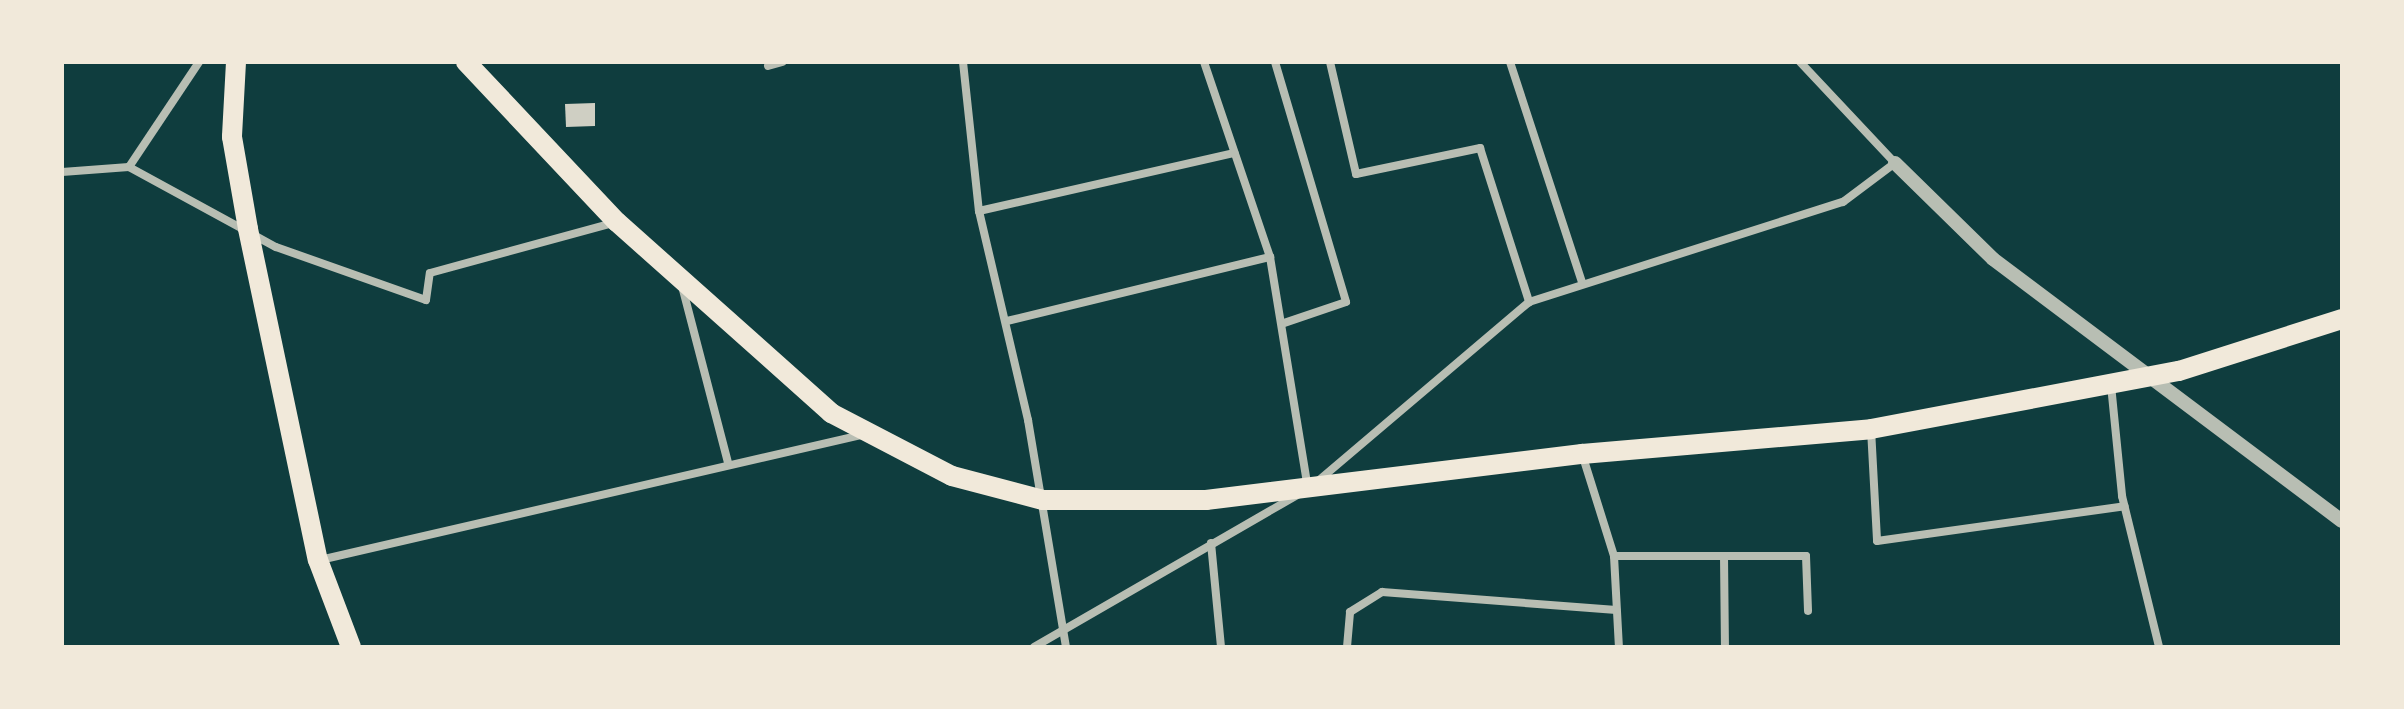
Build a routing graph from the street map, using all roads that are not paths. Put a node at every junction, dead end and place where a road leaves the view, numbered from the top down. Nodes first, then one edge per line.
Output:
1 (199, 62) edge
2 (236, 62) edge
3 (466, 62) edge
4 (782, 62) edge
5 (963, 62) edge
6 (1204, 62) edge
7 (1275, 62) edge
8 (1330, 62) edge
9 (1510, 62) edge
10 (1800, 62) edge
11 (768, 66) dead end
12 (1234, 153) junction
13 (1895, 163) junction
14 (129, 167) junction
15 (62, 172) edge
16 (979, 211) junction
17 (617, 222) junction
18 (248, 229) junction
19 (1270, 257) junction
20 (1582, 282) junction
21 (682, 285) junction
22 (1529, 302) junction
23 (2342, 319) edge
24 (1007, 321) junction
25 (1284, 323) junction
26 (2153, 376) junction
27 (2110, 383) junction
28 (1871, 429) junction
29 (861, 435) junction
30 (1582, 454) junction
31 (728, 462) junction
32 (1308, 489) junction
33 (1043, 500) junction
34 (2125, 506) junction
35 (2342, 521) edge
36 (1211, 543) junction
37 (1614, 556) junction
38 (1724, 556) junction
39 (318, 560) junction
40 (1616, 610) junction
41 (1808, 611) dead end
42 (1064, 625) junction
43 (351, 647) edge
44 (1034, 647) edge
45 (1066, 647) edge
46 (1221, 647) edge
47 (1347, 647) edge
48 (1619, 647) edge
49 (1725, 647) edge
50 (2159, 647) edge

1 - 14 street
2 - 18 main road
3 - 17 main road
4 - 11 street
5 - 16 street
6 - 12 street
7 - 25 street
8 - 22 street
9 - 20 street
10 - 13 street
12 - 16 street
12 - 19 street
13 - 20 street
13 - 26 street
14 - 15 street
14 - 18 street
16 - 24 street
17 - 18 street
17 - 21 main road
18 - 39 main road
19 - 24 street
19 - 25 street
20 - 22 street
21 - 29 main road
21 - 31 street
22 - 32 street
23 - 26 main road
24 - 33 street
25 - 32 street
26 - 27 main road
26 - 35 street
27 - 28 main road
27 - 34 street
28 - 30 main road
28 - 34 street
29 - 31 street
29 - 33 main road
30 - 32 main road
30 - 37 street
31 - 39 street
32 - 33 main road
32 - 36 street
33 - 42 street
34 - 50 street
36 - 42 street
36 - 46 street
37 - 38 street
37 - 40 street
38 - 41 street
38 - 49 street
39 - 43 main road
40 - 47 street
40 - 48 street
42 - 44 street
42 - 45 street

